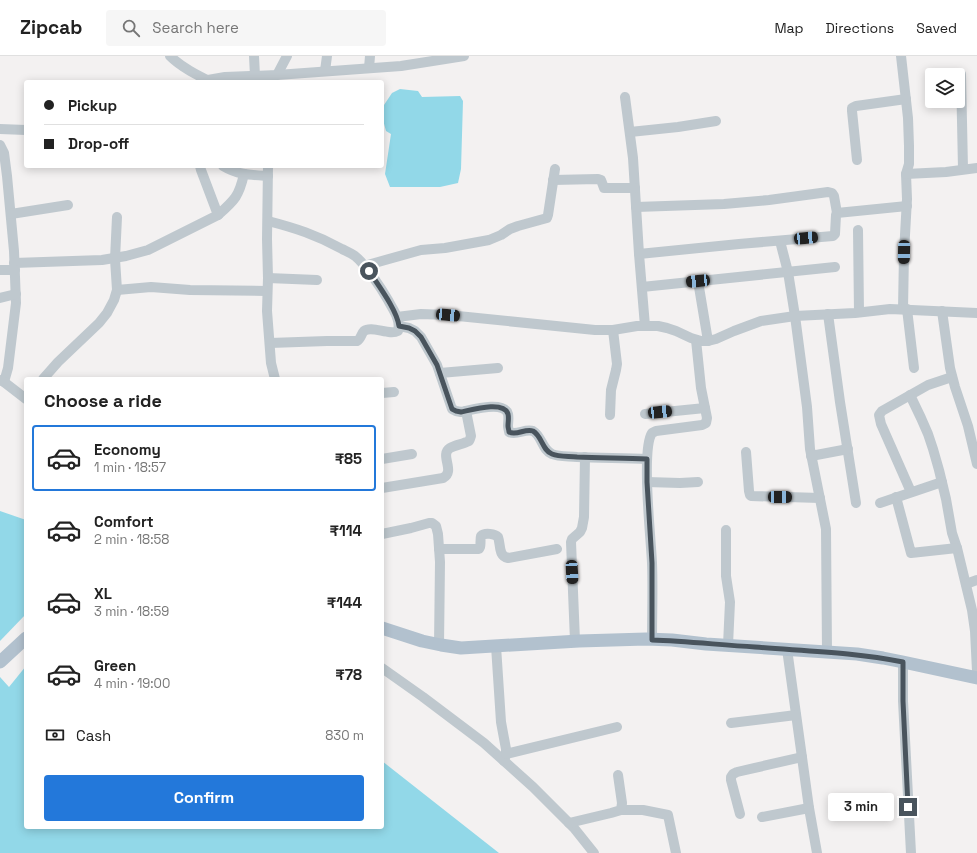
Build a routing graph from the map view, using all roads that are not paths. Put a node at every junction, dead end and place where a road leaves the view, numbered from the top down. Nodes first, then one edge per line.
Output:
1 (170, 56) edge
2 (254, 56) edge
3 (287, 56) edge
4 (327, 56) edge
5 (370, 56) edge
6 (464, 56) edge
7 (901, 56) edge
8 (369, 68) junction
9 (325, 71) junction
10 (255, 76) junction
11 (272, 77) edge
12 (208, 80) edge
13 (214, 80) edge
14 (625, 96) dead end
15 (906, 99) junction
16 (962, 108) edge
17 (716, 121) dead end
18 (0, 129) edge
19 (24, 130) edge
20 (630, 132) junction
21 (0, 145) edge
22 (857, 160) dead end
23 (200, 168) edge
24 (226, 168) edge
25 (977, 168) edge
26 (555, 169) dead end
27 (963, 169) junction
28 (268, 171) edge
29 (244, 174) junction
30 (906, 174) junction
31 (554, 180) junction
32 (635, 188) junction
33 (68, 205) dead end
34 (907, 206) junction
35 (636, 208) junction
36 (837, 213) junction
37 (11, 214) junction
38 (218, 214) junction
39 (117, 217) dead end
40 (268, 221) junction
41 (858, 230) dead end
42 (780, 241) junction
43 (639, 254) junction
44 (115, 259) junction
45 (15, 266) junction
46 (364, 266) junction
47 (836, 267) dead end
48 (0, 270) edge
49 (788, 272) junction
50 (268, 278) junction
51 (317, 280) dead end
52 (698, 281) junction
53 (642, 287) junction
54 (117, 290) junction
55 (267, 291) junction
56 (16, 294) junction
57 (0, 298) edge
58 (905, 309) junction
59 (942, 311) junction
60 (859, 312) junction
61 (977, 313) edge
62 (828, 314) junction
63 (795, 316) junction
64 (398, 321) junction
65 (645, 326) junction
66 (613, 330) junction
67 (696, 340) junction
68 (708, 341) junction
69 (270, 343) junction
70 (498, 368) dead end
71 (914, 368) dead end
72 (440, 373) junction
73 (45, 377) edge
74 (274, 377) edge
75 (952, 377) junction
76 (2, 381) edge
77 (394, 392) dead end
78 (384, 393) edge
79 (910, 395) junction
80 (24, 398) edge
81 (705, 408) junction
82 (466, 411) junction
83 (610, 414) dead end
84 (645, 414) dead end
85 (848, 450) junction
86 (746, 452) dead end
87 (412, 454) dead end
88 (812, 456) junction
89 (585, 457) junction
90 (384, 459) edge
91 (647, 459) junction
92 (977, 464) edge
93 (647, 482) junction
94 (698, 482) dead end
95 (942, 482) junction
96 (384, 488) edge
97 (911, 492) junction
98 (896, 497) junction
99 (820, 498) junction
100 (880, 502) dead end
101 (856, 503) dead end
102 (726, 530) dead end
103 (384, 534) edge
104 (957, 548) junction
105 (439, 549) junction
106 (556, 549) dead end
107 (977, 580) edge
108 (966, 584) junction
109 (384, 629) edge
110 (24, 640) edge
111 (652, 640) junction
112 (575, 641) junction
113 (439, 645) junction
114 (728, 645) junction
115 (496, 646) junction
116 (788, 649) junction
117 (827, 652) junction
118 (2, 660) edge
119 (903, 662) junction
120 (384, 669) edge
121 (977, 671) edge
122 (977, 678) edge
123 (796, 715) junction
124 (731, 723) dead end
125 (617, 727) dead end
126 (505, 757) junction
127 (802, 757) junction
128 (618, 775) dead end
129 (809, 808) junction
130 (621, 810) junction
131 (740, 814) dead end
132 (762, 817) dead end
133 (569, 823) junction
134 (594, 853) edge
135 (676, 853) edge
136 (817, 853) edge
137 (911, 853) edge

1 - 12 street
2 - 10 street
3 - 11 street
4 - 9 street
5 - 8 street
6 - 8 street
7 - 15 street
8 - 9 street
9 - 11 street
10 - 11 street
10 - 13 street
14 - 20 street
15 - 22 street
15 - 30 street
16 - 27 street
17 - 20 street
18 - 19 street
20 - 32 street
21 - 37 street
23 - 38 street
24 - 29 street
25 - 27 street
26 - 31 street
27 - 30 street
28 - 29 street
28 - 40 street
29 - 38 street
30 - 34 street
31 - 32 street
31 - 46 street
32 - 35 street
33 - 37 street
34 - 36 street
34 - 58 street
35 - 36 street
35 - 43 street
36 - 42 street
37 - 45 street
38 - 44 street
39 - 44 street
40 - 46 street
40 - 50 street
41 - 60 street
42 - 43 street
42 - 49 street
43 - 53 street
44 - 45 street
44 - 54 street
45 - 48 street
45 - 56 street
46 - 64 street
47 - 49 street
49 - 52 street
49 - 63 street
50 - 51 street
50 - 55 street
52 - 53 street
52 - 68 street
53 - 65 street
54 - 55 street
54 - 73 street
55 - 69 street
56 - 57 street
56 - 76 street
58 - 59 street
58 - 60 street
58 - 71 street
59 - 61 street
59 - 75 street
60 - 62 street
62 - 63 street
62 - 85 street
63 - 68 street
63 - 88 street
64 - 66 street
64 - 69 street
64 - 72 street
65 - 66 street
65 - 67 street
66 - 83 street
67 - 68 street
67 - 81 street
69 - 74 street
70 - 72 street
72 - 82 street
75 - 79 street
75 - 92 street
76 - 80 street
77 - 78 street
79 - 95 street
79 - 97 street
81 - 84 street
81 - 91 street
82 - 89 street
82 - 96 street
85 - 88 street
85 - 101 street
86 - 99 street
87 - 90 street
88 - 99 street
89 - 91 street
89 - 112 street
91 - 93 street
93 - 94 street
93 - 111 street
95 - 97 street
95 - 104 street
97 - 98 street
98 - 100 street
98 - 104 street
99 - 117 street
102 - 114 street
103 - 105 street
104 - 108 street
105 - 106 street
105 - 113 street
107 - 108 street
108 - 121 street
109 - 113 main road
110 - 118 main road
111 - 112 main road
111 - 114 main road
112 - 115 main road
113 - 115 main road
114 - 116 main road
115 - 126 street
116 - 117 main road
116 - 123 street
117 - 119 main road
119 - 122 main road
119 - 137 street
120 - 126 street
123 - 124 street
123 - 127 street
125 - 126 street
126 - 133 street
127 - 129 street
127 - 131 street
128 - 130 street
129 - 132 street
129 - 136 street
130 - 133 street
130 - 135 street
133 - 134 street

